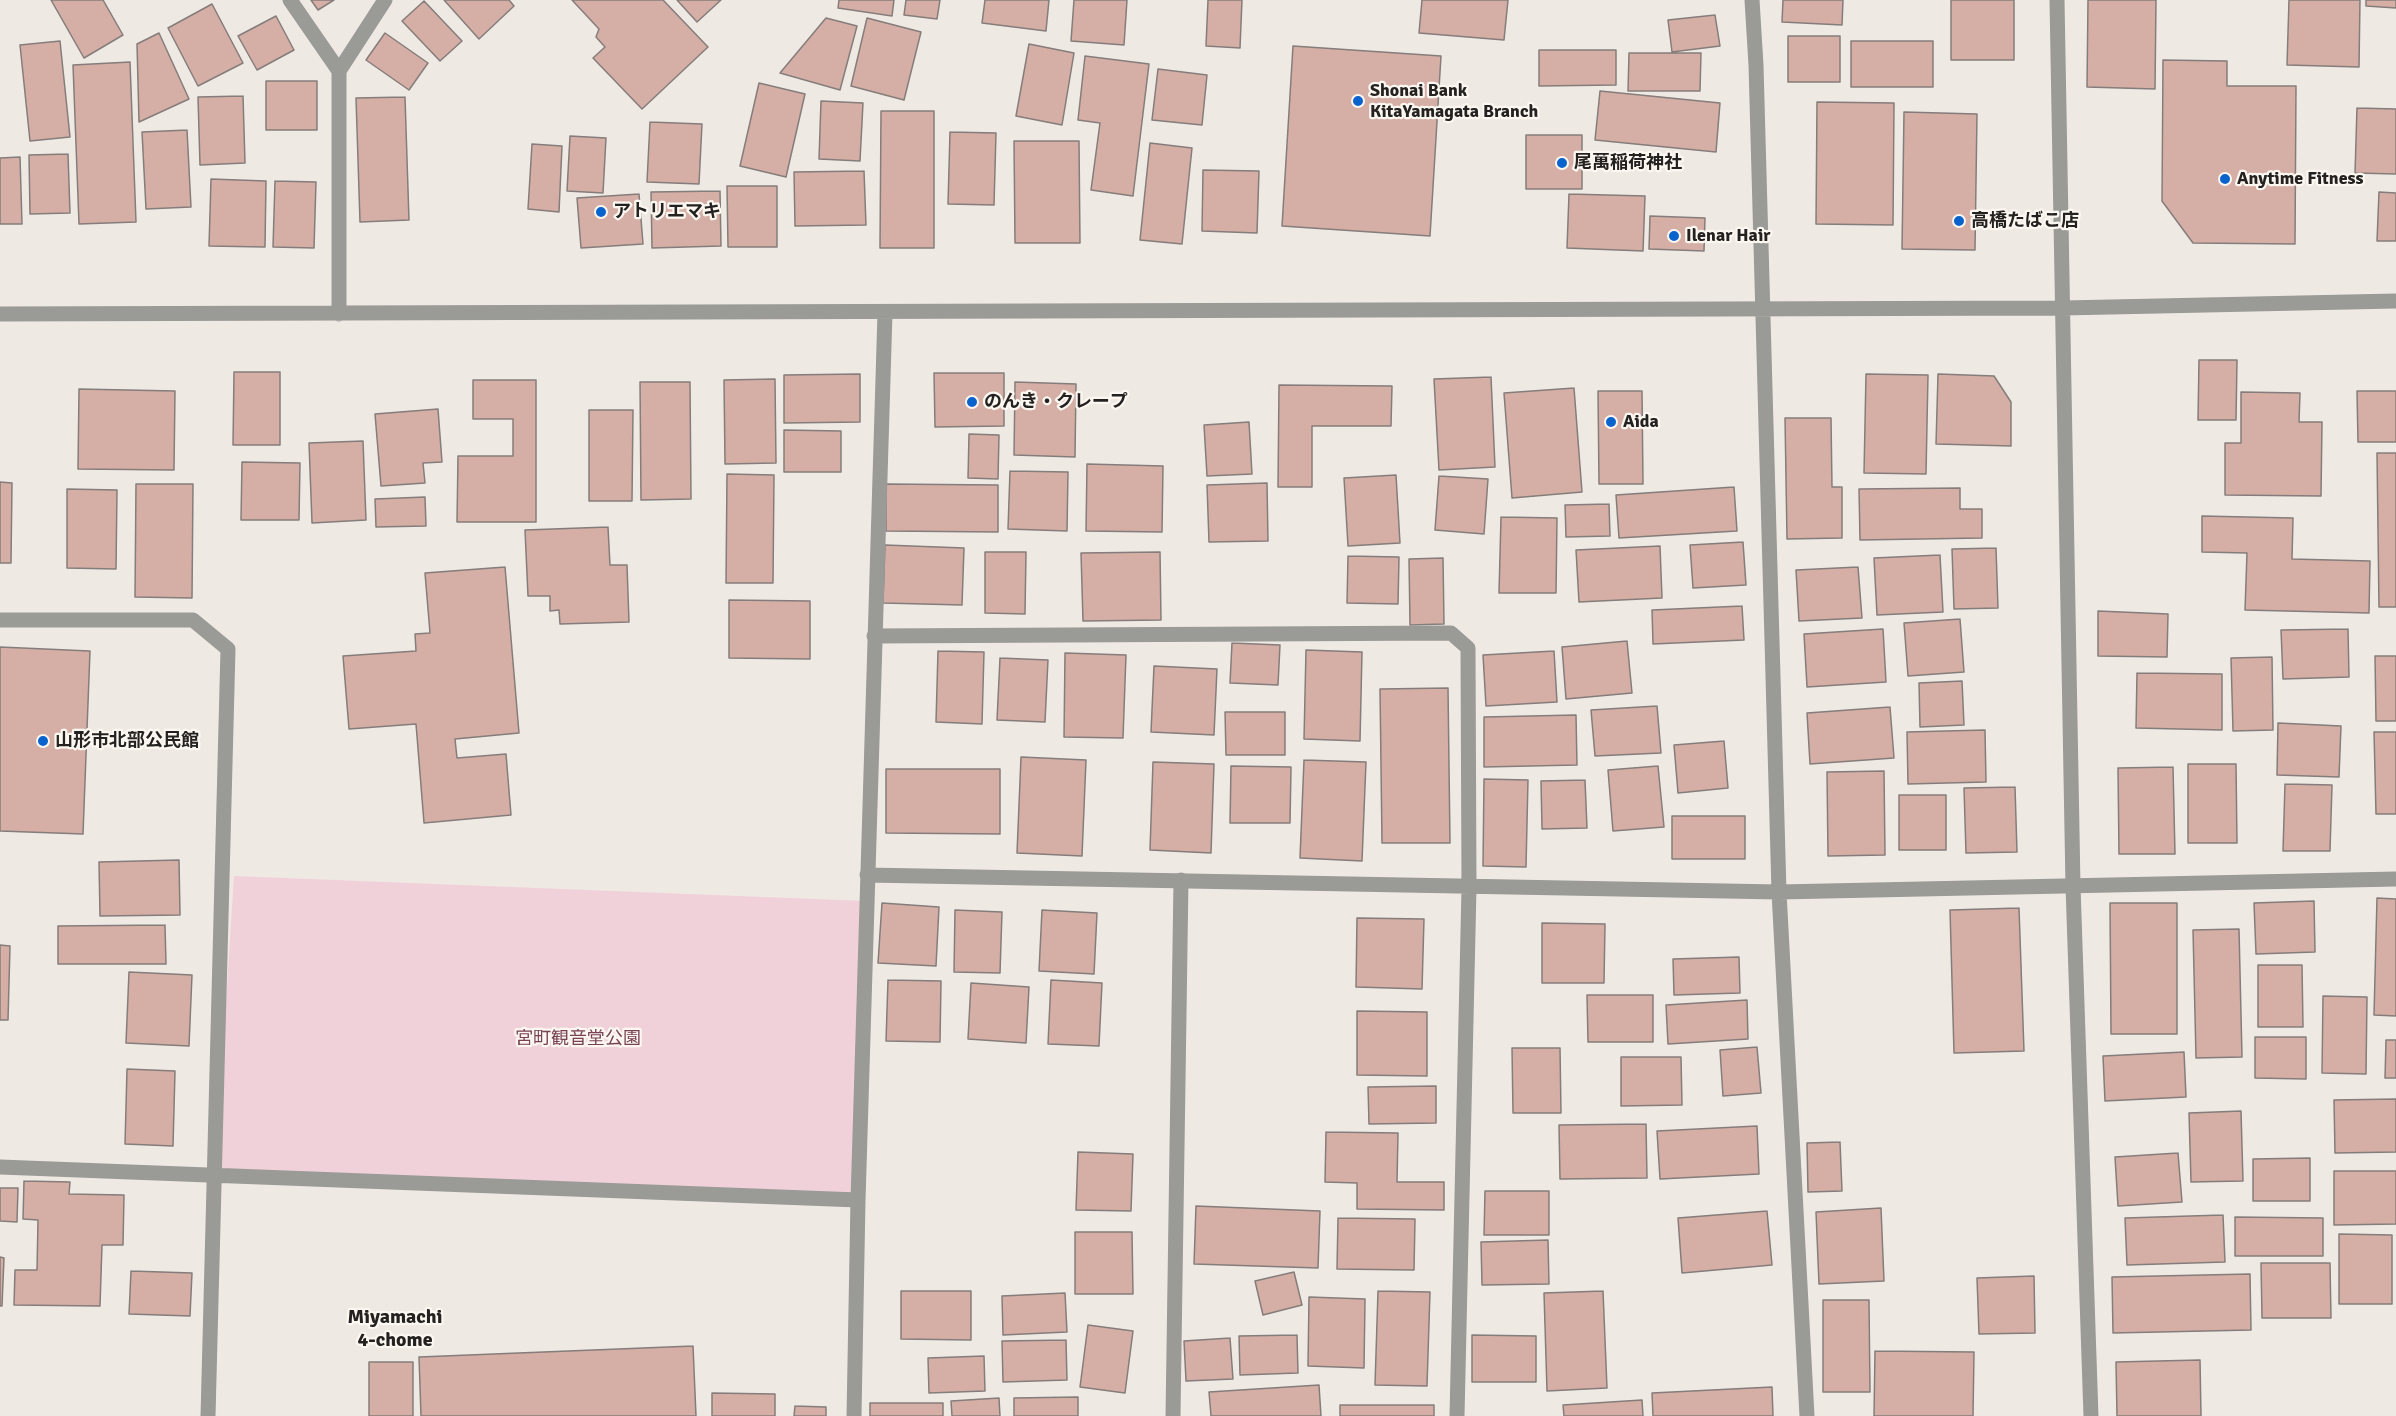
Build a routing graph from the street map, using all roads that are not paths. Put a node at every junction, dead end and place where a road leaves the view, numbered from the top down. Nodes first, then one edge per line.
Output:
1 (290, 0) edge
2 (385, 0) edge
3 (1752, 0) edge
4 (2057, 0) edge
5 (339, 71) junction
6 (2396, 301) edge
7 (1761, 308) junction
8 (2063, 308) junction
9 (885, 313) junction
10 (0, 314) edge
11 (339, 314) junction
12 (0, 620) edge
13 (874, 636) junction
14 (867, 875) junction
15 (2396, 879) edge
16 (1180, 880) junction
17 (2073, 886) junction
18 (1469, 888) junction
19 (1779, 892) junction
20 (0, 1167) edge
21 (215, 1175) junction
22 (858, 1200) junction
23 (208, 1416) edge
24 (854, 1416) edge
25 (1173, 1416) edge
26 (1457, 1416) edge
27 (1806, 1416) edge
28 (2091, 1416) edge

1 - 5 street
2 - 5 street
3 - 7 street
4 - 8 street
5 - 11 street
6 - 8 street
7 - 8 street
7 - 9 street
7 - 19 street
8 - 17 street
9 - 11 street
9 - 13 street
10 - 11 street
12 - 21 street
13 - 14 street
13 - 18 street
14 - 16 street
14 - 22 street
15 - 17 street
16 - 18 street
16 - 25 street
17 - 19 street
17 - 28 street
18 - 19 street
18 - 26 street
19 - 27 street
20 - 21 street
21 - 22 street
21 - 23 street
22 - 24 street

